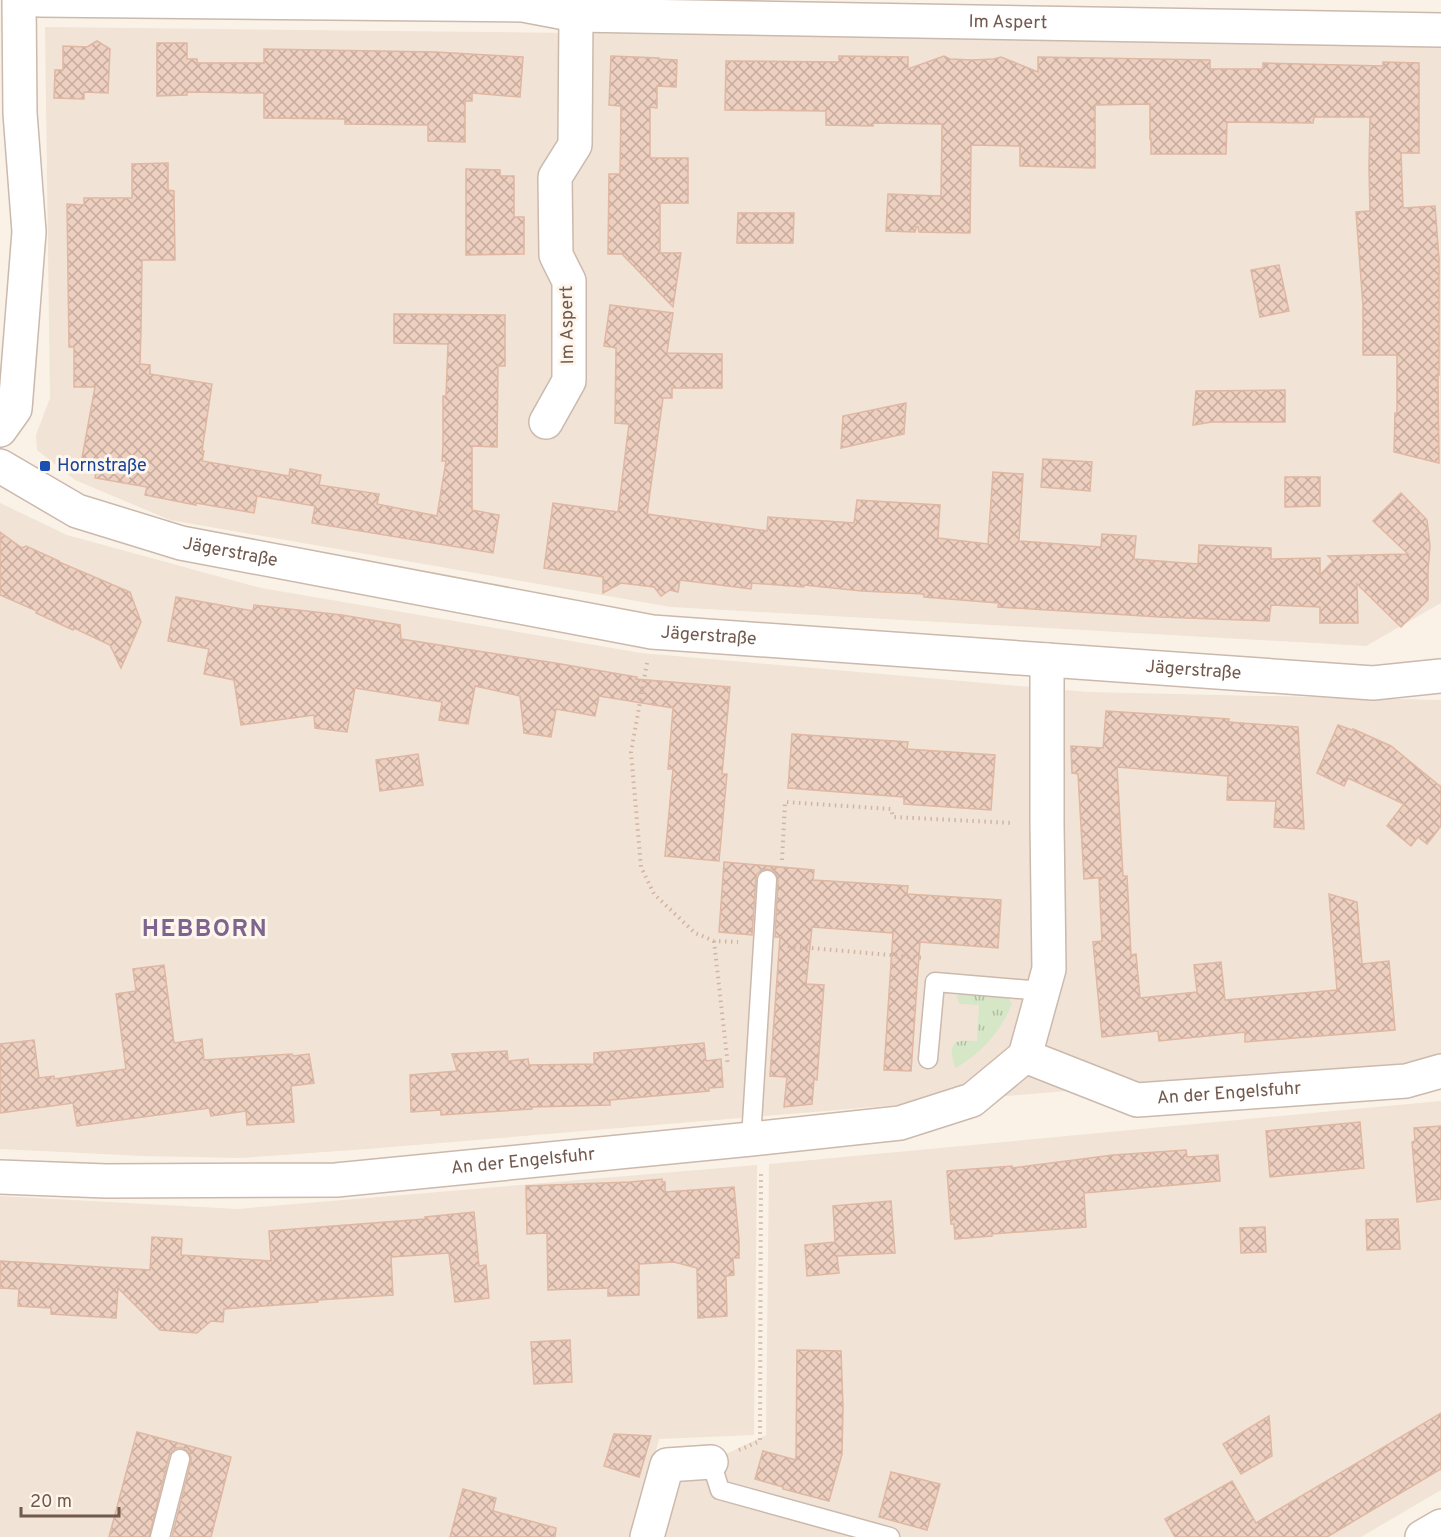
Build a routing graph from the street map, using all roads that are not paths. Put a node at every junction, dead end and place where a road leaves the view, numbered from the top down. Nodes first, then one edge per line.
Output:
1 (19, 0) edge
2 (39, 0) edge
3 (576, 15) junction
4 (1441, 30) edge
5 (546, 422) dead end
6 (0, 429) edge
7 (0, 466) edge
8 (1047, 660) junction
9 (1441, 676) edge
10 (767, 880) road end
11 (1043, 991) junction
12 (1025, 1056) junction
13 (928, 1059) dead end
14 (1441, 1071) edge
15 (751, 1139) junction
16 (0, 1177) edge
17 (180, 1459) dead end
18 (711, 1462) joint
19 (1441, 1526) edge
20 (160, 1537) edge
21 (647, 1537) edge
22 (890, 1537) edge
23 (1422, 1537) edge

1 - 6 street
2 - 3 street, Im Aspert
3 - 4 street, Im Aspert
3 - 5 street, Im Aspert
7 - 8 street, Jägerstraße
8 - 9 street, Jägerstraße
8 - 11 street
10 - 15 lane
11 - 12 street
11 - 13 lane
12 - 14 street, An der Engelsfuhr
12 - 15 street, An der Engelsfuhr
15 - 16 street, An der Engelsfuhr
17 - 20 lane
18 - 21 street
18 - 22 lane
19 - 23 street

